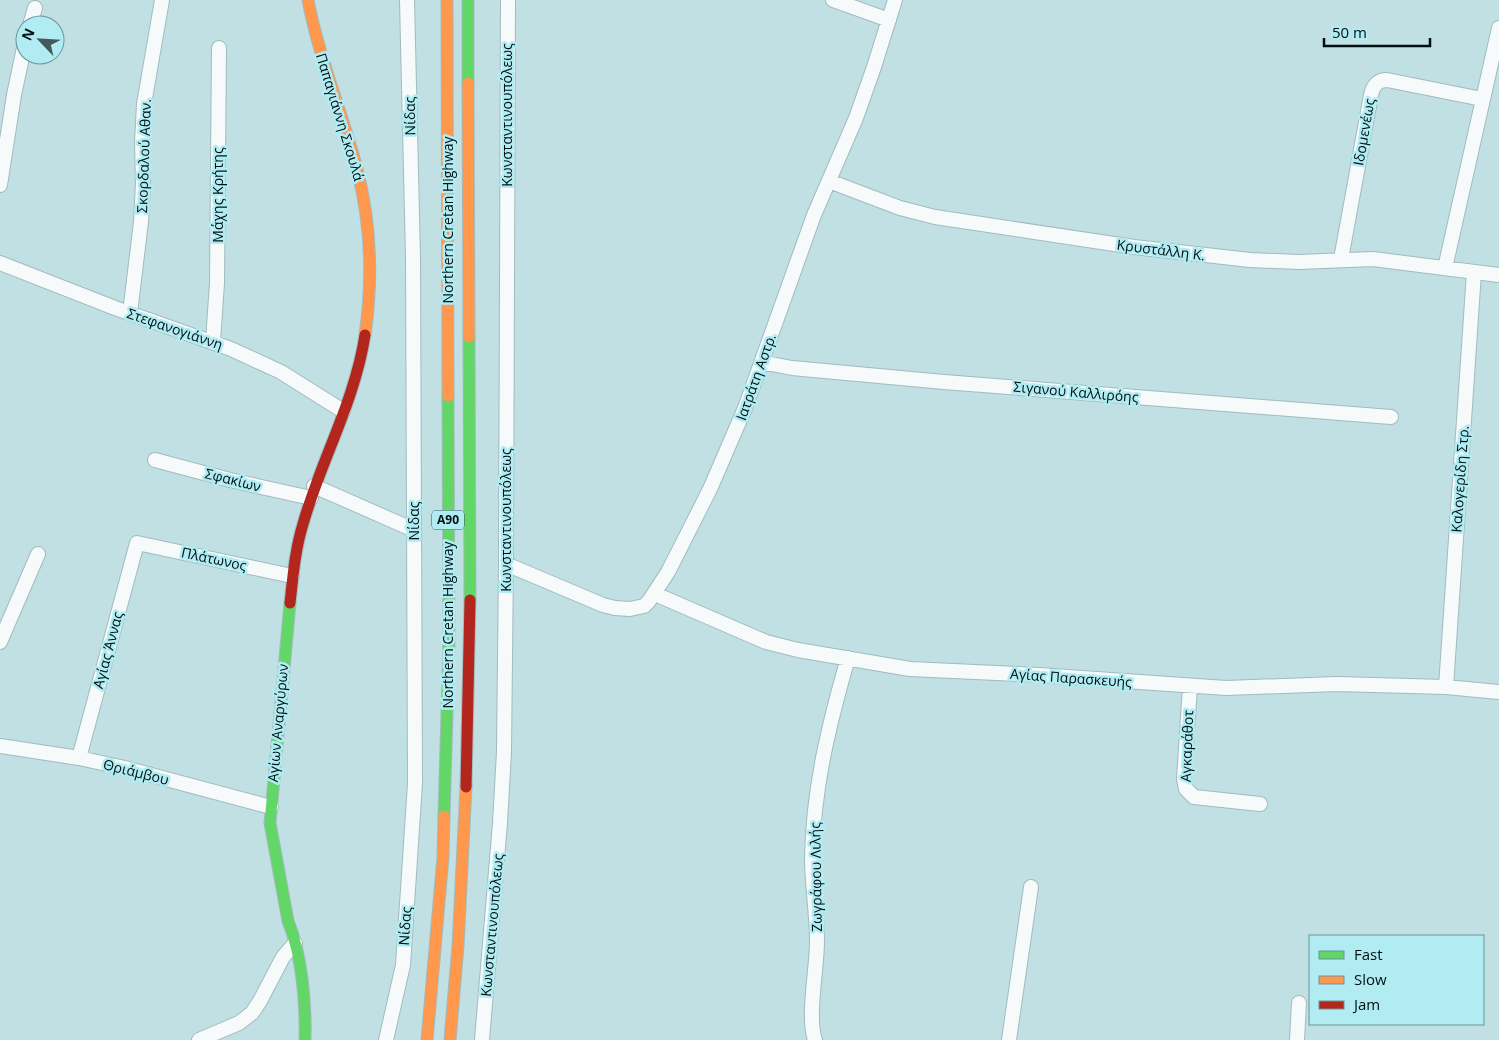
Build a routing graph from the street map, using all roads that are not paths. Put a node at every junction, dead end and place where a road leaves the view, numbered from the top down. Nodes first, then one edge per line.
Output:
1 (162, 0) edge
2 (308, 0) edge
3 (407, 0) edge
4 (447, 0) edge
5 (468, 0) edge
6 (508, 0) edge
7 (833, 0) edge
8 (895, 0) edge
9 (35, 8) dead end
10 (33, 15) edge
11 (889, 20) junction
12 (1498, 35) edge
13 (219, 48) dead end
14 (20, 65) edge
15 (1482, 99) junction
16 (829, 180) junction
17 (0, 185) edge
18 (1342, 259) junction
19 (0, 263) edge
20 (1445, 268) junction
21 (1474, 272) junction
22 (1499, 275) edge
23 (130, 313) junction
24 (213, 341) junction
25 (762, 362) junction
26 (343, 411) junction
27 (1391, 418) dead end
28 (155, 460) dead end
29 (312, 492) junction
30 (414, 530) junction
31 (137, 543) joint
32 (38, 554) dead end
33 (506, 564) junction
34 (292, 576) junction
35 (655, 594) junction
36 (0, 642) edge
37 (848, 658) junction
38 (1190, 686) junction
39 (1446, 687) junction
40 (1499, 692) edge
41 (0, 746) edge
42 (79, 758) junction
43 (1260, 804) dead end
44 (270, 807) junction
45 (1031, 887) dead end
46 (295, 943) junction
47 (1299, 1004) dead end
48 (199, 1040) edge
49 (305, 1040) edge
50 (386, 1040) edge
51 (427, 1040) edge
52 (450, 1040) edge
53 (482, 1040) edge
54 (815, 1040) edge
55 (1009, 1040) edge
56 (1297, 1040) edge

1 - 23 street, Σκορδαλού Αθαν.
2 - 26 main road, Παπαγιάννη Σκουλά
3 - 30 street, Νίδας
4 - 51 main road, Northern Cretan Highway / Α90
5 - 52 main road, Northern Cretan Highway / Α90
6 - 33 street, Κωνσταντινουπόλεως
7 - 11 street
8 - 11 street, Ιατράτη Αστρ.
9 - 10 street
11 - 16 street, Ιατράτη Αστρ.
12 - 15 street
13 - 24 street, Μάχης Κρήτης
14 - 17 street
15 - 18 street, Ιδομενέως
15 - 20 street
16 - 18 street, Κρυστάλλη Κ.
16 - 25 street, Ιατράτη Αστρ.
18 - 20 street, Κρυστάλλη Κ.
19 - 23 street, Στεφανογιάννη
20 - 21 street, Κρυστάλλη Κ.
21 - 22 street, Κρυστάλλη Κ.
21 - 39 street, Καλογερίδη Στρ.
23 - 24 street, Στεφανογιάννη
24 - 26 street, Στεφανογιάννη
25 - 27 street, Σιγανού Καλλιρόης
25 - 35 street, Ιατράτη Αστρ.
26 - 29 main road, Αγίων Αναργύρων
28 - 29 street, Σφακίων
29 - 30 street, Σφακίων
29 - 34 main road, Αγίων Αναργύρων
30 - 50 street, Νίδας
31 - 34 street, Πλάτωνος
31 - 42 street, Αγίας Άννας
32 - 36 street
33 - 35 street, Ιατράτη Αστρ.
33 - 53 street, Κωνσταντινουπόλεως
34 - 44 main road, Αγίων Αναργύρων
35 - 37 street, Αγίας Παρασκευής
37 - 38 street, Αγίας Παρασκευής
37 - 54 street, Ζωγράφου Λιλής
38 - 39 street, Αγίας Παρασκευής
38 - 43 street, Αγκαράθοτ
39 - 40 street, Αγίας Παρασκευής
41 - 42 street, Θριάμβου
42 - 44 street, Θριάμβου
44 - 46 main road, Αγίων Αναργύρων
45 - 55 street
46 - 48 street
46 - 49 main road, Αγίων Αναργύρων
47 - 56 street

